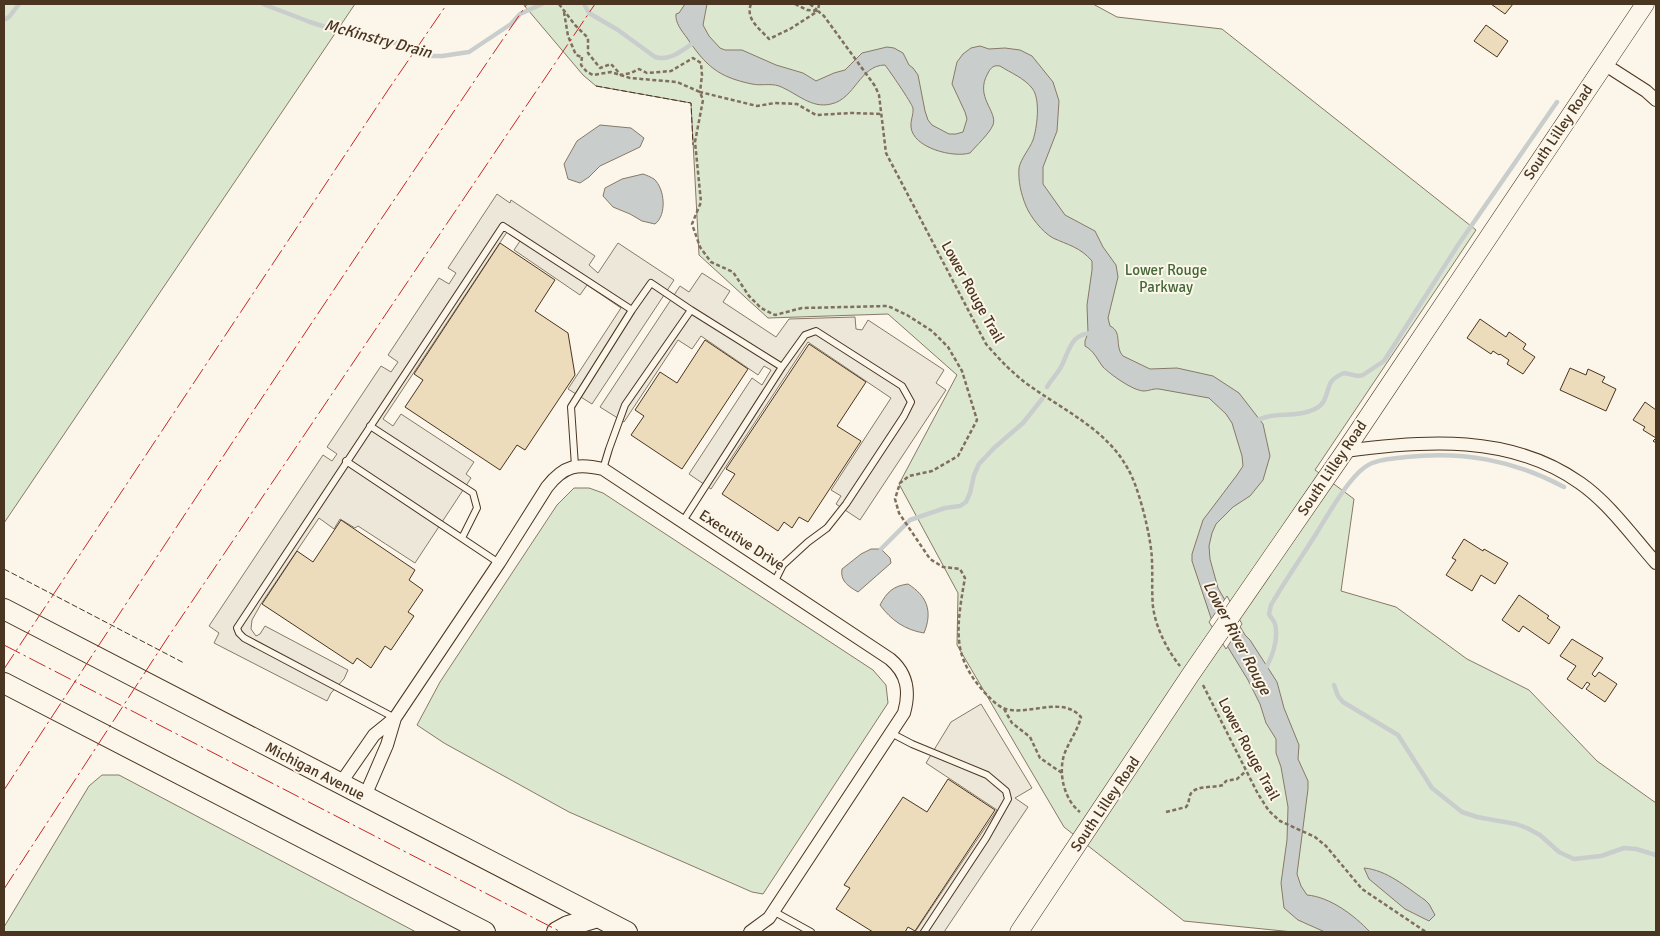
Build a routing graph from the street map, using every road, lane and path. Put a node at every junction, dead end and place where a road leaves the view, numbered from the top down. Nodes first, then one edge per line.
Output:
1 (559, 4) edge
2 (751, 4) edge
3 (795, 4) edge
4 (810, 4) edge
5 (819, 4) edge
6 (1645, 4) edge
7 (564, 10) junction
8 (818, 11) junction
9 (588, 53) junction
10 (582, 56) junction
11 (1604, 64) junction
12 (621, 75) junction
13 (1656, 100) edge
14 (881, 114) junction
15 (632, 310) junction
16 (691, 310) junction
17 (782, 367) junction
18 (370, 426) junction
19 (1345, 451) junction
20 (346, 461) junction
21 (575, 466) junction
22 (603, 469) junction
23 (682, 520) junction
24 (462, 538) junction
25 (499, 563) junction
26 (1656, 563) edge
27 (775, 581) junction
28 (4, 609) edge
29 (1183, 669) dead end
30 (1200, 680) dead end
31 (4, 682) edge
32 (1003, 707) dead end
33 (395, 718) junction
34 (891, 733) junction
35 (1246, 771) junction
36 (1062, 773) dead end
37 (340, 784) junction
38 (365, 796) junction
39 (1166, 812) dead end
40 (771, 914) junction
41 (598, 918) junction
42 (485, 932) edge
43 (557, 932) edge
44 (627, 932) edge
45 (750, 932) edge
46 (768, 932) edge
47 (811, 932) edge
48 (924, 932) edge
49 (1019, 932) edge
50 (1426, 932) edge

1 - 7 path
2 - 8 path
3 - 8 path
4 - 8 path, Lower Rouge Trail
5 - 8 path
6 - 11 street, South Lilley Road
7 - 9 path
7 - 10 path
8 - 14 path, Lower Rouge Trail
9 - 10 path
9 - 12 path
10 - 12 path
11 - 13 street
11 - 19 street, South Lilley Road
12 - 14 path
14 - 29 path, Lower Rouge Trail
15 - 16 lane
15 - 18 lane
15 - 21 lane
16 - 17 lane
16 - 22 lane
17 - 23 lane
17 - 27 lane
18 - 20 lane
18 - 24 lane
19 - 26 street
19 - 49 street, South Lilley Road
20 - 24 lane
20 - 33 lane
21 - 22 street, Executive Drive
21 - 25 street
22 - 23 street, Executive Drive
23 - 27 street, Executive Drive
24 - 25 lane
25 - 33 street
27 - 34 street, Executive Drive
28 - 37 main road, Michigan Avenue
30 - 35 path, Lower Rouge Trail
31 - 42 main road
32 - 36 path
33 - 37 street
33 - 38 street
34 - 40 street, Executive Drive
34 - 48 lane
35 - 39 path
35 - 50 path, Lower Rouge Trail
37 - 38 main road, Michigan Avenue
38 - 41 main road, Michigan Avenue
40 - 45 street, Executive Drive
40 - 46 street, Executive Drive
40 - 47 lane
41 - 43 main road
41 - 44 main road, Michigan Avenue

